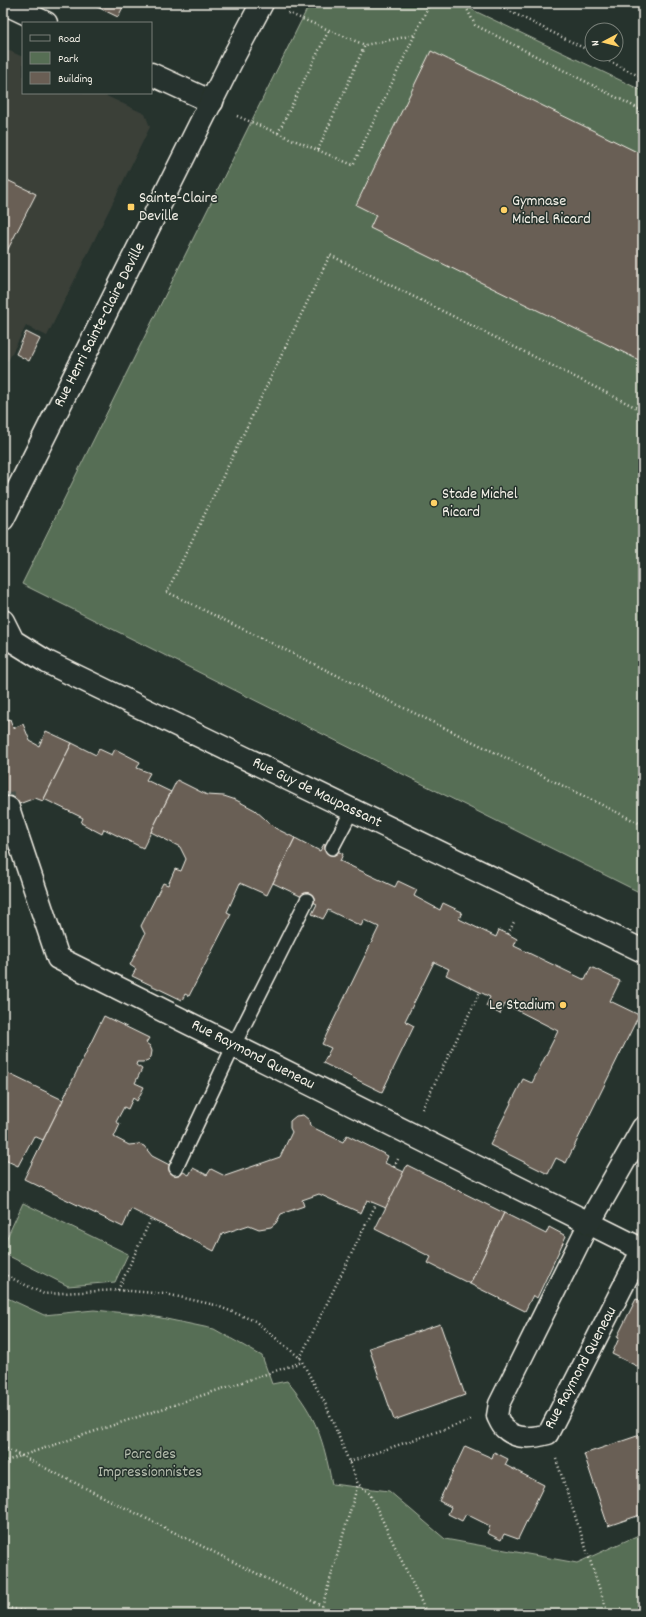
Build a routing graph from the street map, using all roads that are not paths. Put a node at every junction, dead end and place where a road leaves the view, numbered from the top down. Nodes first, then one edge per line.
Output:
1 (4, 3) edge
2 (262, 3) edge
3 (44, 22) edge
4 (152, 74) edge
5 (212, 102) junction
6 (3, 519) edge
7 (3, 621) edge
8 (8, 648) edge
9 (8, 808) tunnel mouth
10 (352, 810) junction
11 (332, 848) dead end
12 (307, 900) dead end
13 (643, 951) edge
14 (234, 1045) junction
15 (643, 1128) edge
16 (176, 1168) dead end
17 (589, 1223) junction
18 (643, 1249) edge

1 - 3 street
2 - 5 street, Rue Henri Sainte-Claire Deville
4 - 5 street
5 - 6 street, Rue Henri Sainte-Claire Deville
7 - 8 street, Rue Guy de Maupassant
8 - 10 street, Rue Guy de Maupassant
9 - 14 street, Rue Raymond Queneau
10 - 11 lane
10 - 13 street, Rue Guy de Maupassant
12 - 14 lane
14 - 16 lane
14 - 17 street, Rue Raymond Queneau
15 - 17 street
17 - 18 street, Rue Raymond Queneau
17 - 18 street, Rue Raymond Queneau

